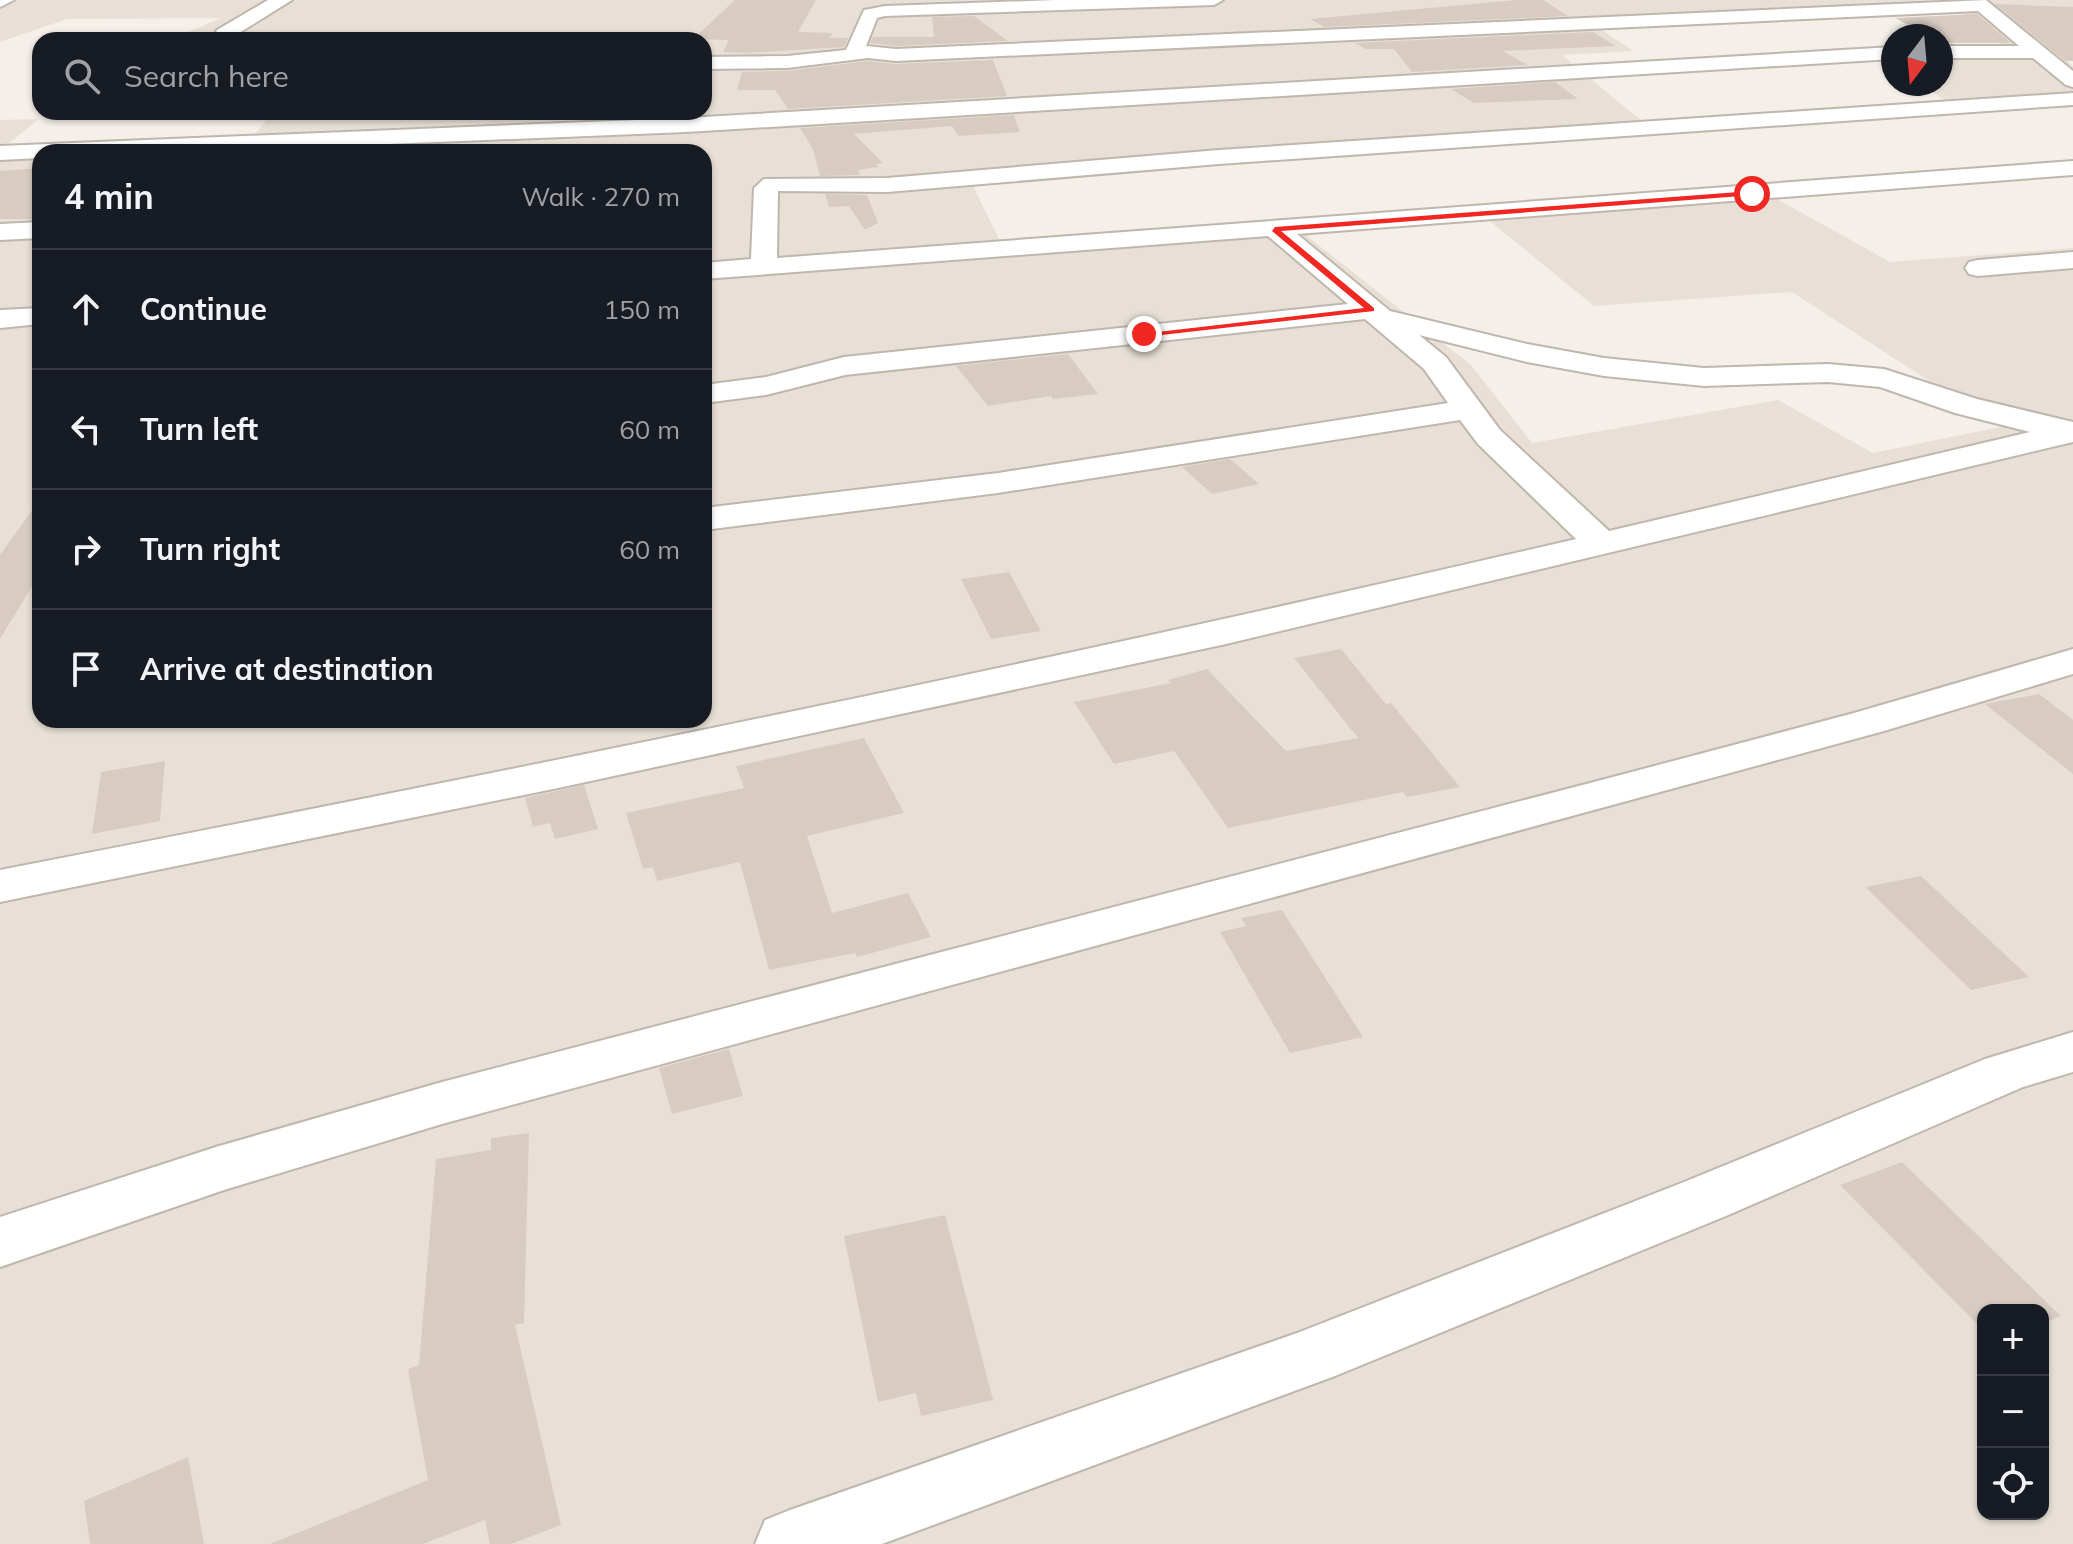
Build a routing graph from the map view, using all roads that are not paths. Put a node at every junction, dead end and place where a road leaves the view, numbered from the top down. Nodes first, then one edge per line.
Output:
1 (283, 0) edge
2 (1214, 0) edge
3 (1978, 3) edge
4 (227, 32) edge
5 (1953, 52) edge
6 (2036, 52) junction
7 (861, 54) junction
8 (1881, 54) edge
9 (712, 63) edge
10 (2073, 81) edge
11 (2073, 99) edge
12 (220, 144) edge
13 (32, 152) edge
14 (0, 153) edge
15 (2073, 168) edge
16 (1275, 229) junction
17 (32, 230) edge
18 (0, 232) edge
19 (2073, 260) edge
20 (764, 267) junction
21 (1978, 268) dead end
22 (712, 270) edge
23 (1376, 314) junction
24 (32, 317) edge
25 (0, 319) edge
26 (712, 393) edge
27 (1470, 409) junction
28 (2070, 432) edge
29 (712, 518) edge
30 (1601, 543) junction
31 (2073, 661) edge
32 (0, 886) edge
33 (2073, 1052) edge
34 (0, 1242) edge
35 (790, 1544) edge

1 - 4 street
2 - 7 street
3 - 6 street
3 - 7 street
5 - 6 street
6 - 10 street
7 - 9 street
8 - 12 street
11 - 20 street
13 - 14 street
15 - 16 street
16 - 20 street
16 - 23 street
17 - 18 street
19 - 21 street
20 - 22 street
23 - 26 street
23 - 27 street
23 - 28 street
24 - 25 street
27 - 29 street
27 - 30 street
28 - 30 street
30 - 32 street
31 - 34 street
33 - 35 street

